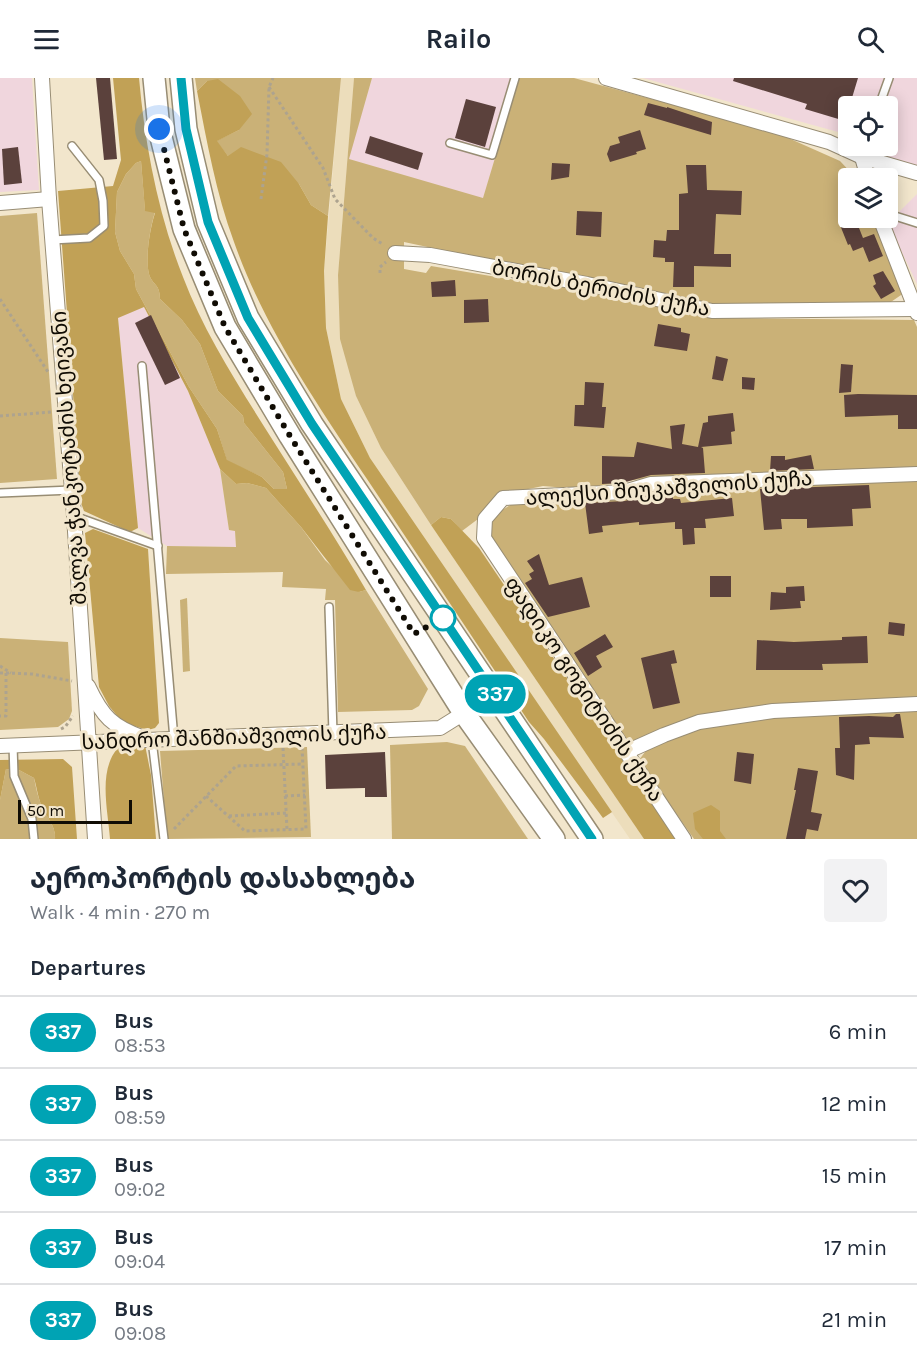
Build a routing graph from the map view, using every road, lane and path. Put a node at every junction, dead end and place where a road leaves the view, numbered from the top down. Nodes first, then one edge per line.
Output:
1 (42, 78) edge
2 (154, 78) edge
3 (181, 78) edge
4 (273, 78) edge
5 (515, 78) edge
6 (606, 78) edge
7 (889, 78) edge
8 (638, 82) edge
9 (269, 87) junction
10 (883, 96) edge
11 (450, 143) dead end
12 (838, 144) edge
13 (72, 146) dead end
14 (876, 156) edge
15 (917, 173) edge
16 (49, 199) junction
17 (261, 199) dead end
18 (0, 203) edge
19 (898, 217) edge
20 (917, 223) edge
21 (884, 228) edge
22 (52, 240) junction
23 (395, 253) junction
24 (380, 273) dead end
25 (0, 299) edge
26 (916, 311) edge
27 (142, 366) dead end
28 (48, 372) dead end
29 (56, 412) dead end
30 (0, 417) edge
31 (917, 474) edge
32 (72, 490) junction
33 (0, 493) edge
34 (74, 516) junction
35 (484, 538) joint
36 (158, 546) junction
37 (329, 607) dead end
38 (0, 666) edge
39 (0, 673) edge
40 (6, 673) junction
41 (12, 673) junction
42 (80, 680) junction
43 (917, 704) edge
44 (464, 713) junction
45 (0, 716) edge
46 (333, 734) junction
47 (174, 739) junction
48 (152, 740) junction
49 (302, 742) dead end
50 (89, 743) junction
51 (283, 743) dead end
52 (7, 745) edge
53 (626, 752) junction
54 (303, 764) junction
55 (284, 765) junction
56 (305, 795) junction
57 (206, 796) junction
58 (285, 796) junction
59 (286, 813) junction
60 (229, 816) junction
61 (287, 830) junction
62 (34, 839) edge
63 (94, 839) edge
64 (164, 839) edge
65 (554, 839) edge
66 (592, 839) edge
67 (684, 839) edge

1 - 16 street, შალვა ჭანკოტაძის ხეივანი
2 - 44 main road
3 - 66 main road
4 - 9 path
5 - 11 lane
6 - 8 street
7 - 10 lane
8 - 12 street
9 - 17 path
9 - 23 path
13 - 22 lane
14 - 15 street
16 - 18 street
16 - 22 street, შალვა ჭანკოტაძის ხეივანი
19 - 20 lane
21 - 26 street
22 - 32 street, შალვა ჭანკოტაძის ხეივანი
23 - 24 path
23 - 26 street, ბორის ბერიძის ქუჩა
25 - 28 path
27 - 36 lane
29 - 30 path
31 - 35 street, ალექსი შიუკაშვილის ქუჩა
32 - 33 lane
32 - 34 street, შალვა ჭანკოტაძის ხეივანი
34 - 36 lane
34 - 42 street, შალვა ჭანკოტაძის ხეივანი
35 - 53 street, ფადიკო გოგიტიძის ქუჩა
36 - 47 lane
37 - 46 lane
38 - 41 path
39 - 40 path
40 - 41 path
40 - 45 path
41 - 42 path
42 - 48 street
42 - 50 street, შალვა ჭანკოტაძის ხეივანი
43 - 53 street
44 - 46 street, სანდრო შანშიაშვილის ქუჩა
44 - 65 main road
46 - 47 street, სანდრო შანშიაშვილის ქუჩა
47 - 48 street, სანდრო შანშიაშვილის ქუჩა
48 - 50 street, სანდრო შანშიაშვილის ქუჩა
48 - 64 lane
49 - 54 path
50 - 52 street, სანდრო შანშიაშვილის ქუჩა
50 - 63 street, შალვა ჭანკოტაძის ხეივანი
51 - 55 path
52 - 62 lane
53 - 67 street, ფადიკო გოგიტიძის ქუჩა
54 - 55 path
54 - 56 path
55 - 57 path
55 - 58 path
56 - 58 path
56 - 61 path
57 - 60 path
57 - 64 path
58 - 59 path
59 - 60 path
59 - 61 path
60 - 61 path

